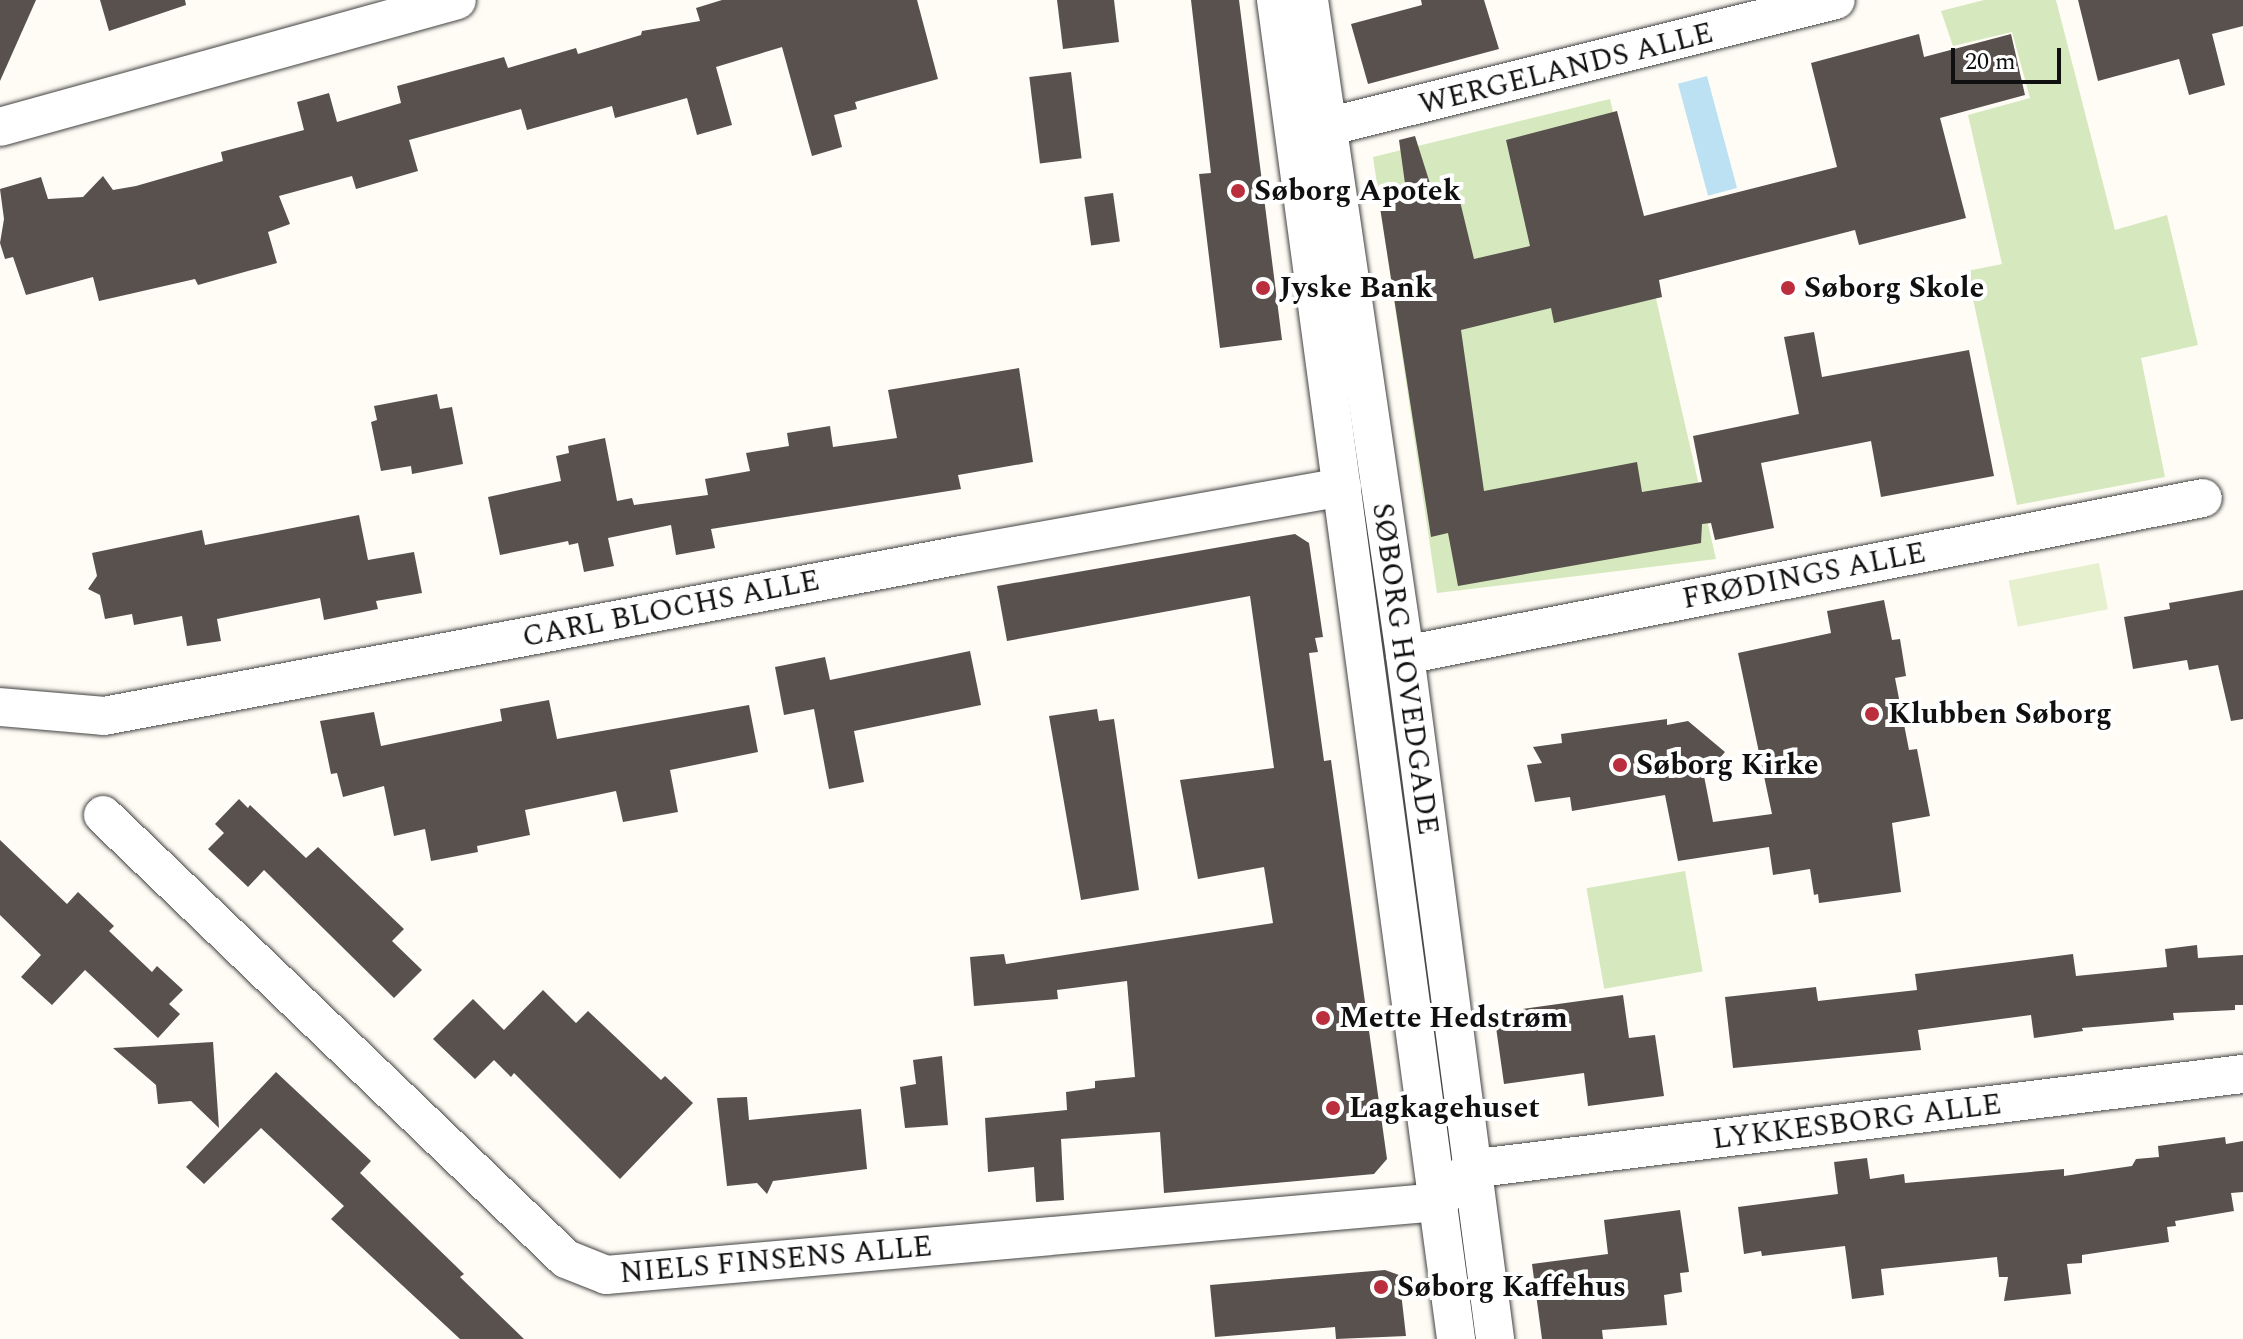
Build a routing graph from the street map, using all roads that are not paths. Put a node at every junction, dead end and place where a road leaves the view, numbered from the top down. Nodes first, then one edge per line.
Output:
1 (457, 0) edge
2 (1276, 0) edge
3 (1309, 0) edge
4 (1836, 0) edge
5 (0, 127) edge
6 (1311, 132) junction
7 (1342, 487) junction
8 (2203, 498) dead end
9 (1405, 655) junction
10 (0, 707) edge
11 (103, 815) dead end
12 (2243, 1074) edge
13 (1470, 1169) junction
14 (1438, 1202) junction
15 (1456, 1339) edge
16 (1495, 1339) edge

1 - 5 street
2 - 6 street, SØBORG HOVEDGADE
3 - 6 street, SØBORG HOVEDGADE
4 - 6 street, WERGELANDS ALLE
6 - 7 street, SØBORG HOVEDGADE
6 - 9 street, SØBORG HOVEDGADE
7 - 10 street, CARL BLOCHS ALLE
7 - 14 street, SØBORG HOVEDGADE
8 - 9 street, FRØDINGS ALLE
9 - 13 street, SØBORG HOVEDGADE
11 - 14 street, NIELS FINSENS ALLE
12 - 13 street, LYKKESBORG ALLE
13 - 14 street
13 - 16 street, SØBORG HOVEDGADE
14 - 15 street, SØBORG HOVEDGADE

